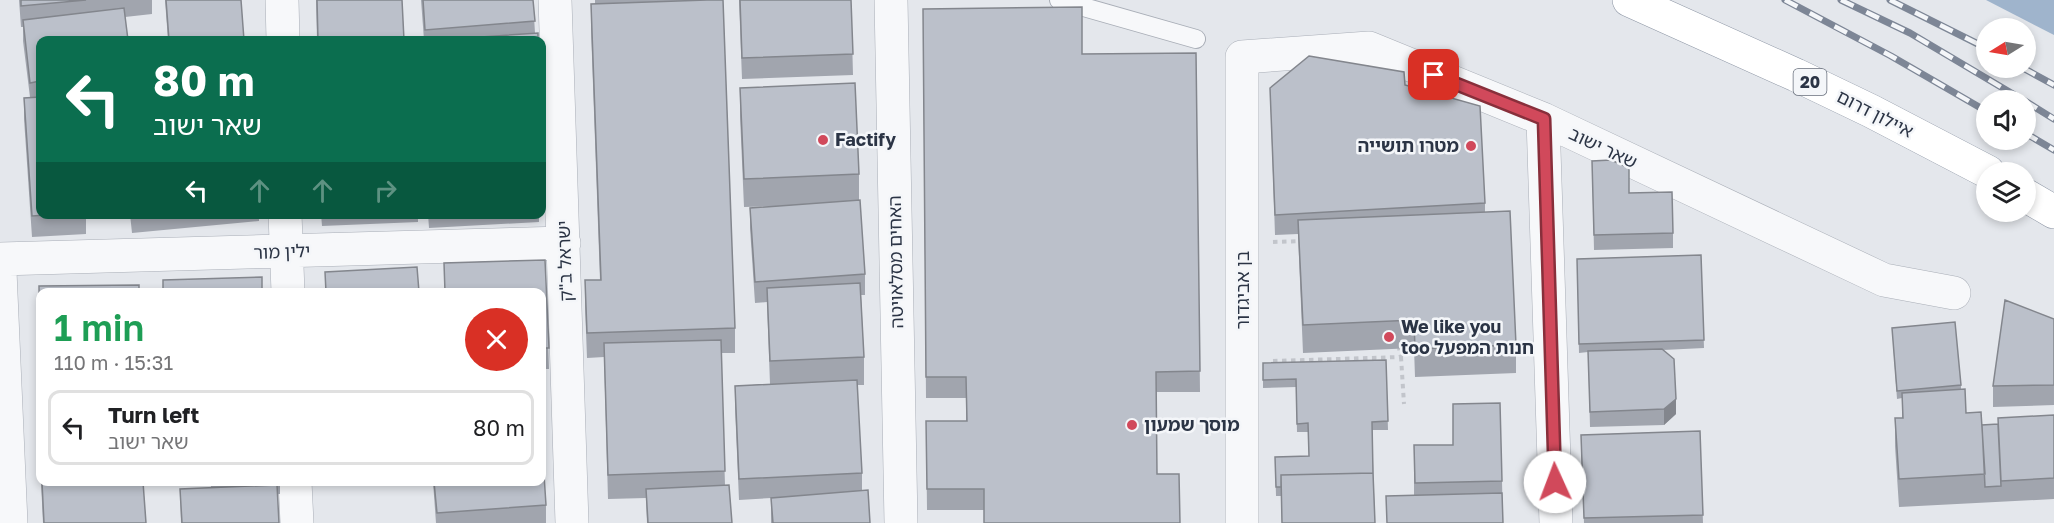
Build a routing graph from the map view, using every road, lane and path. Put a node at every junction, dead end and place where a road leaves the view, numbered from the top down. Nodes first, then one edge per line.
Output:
1 (282, 0) edge
2 (555, 0) edge
3 (891, 0) edge
4 (1059, 0) edge
5 (1629, 0) edge
6 (283, 36) edge
7 (1196, 39) dead end
8 (1242, 57) joint
9 (1544, 119) junction
10 (1976, 166) edge
11 (2036, 201) edge
12 (2054, 212) edge
13 (285, 219) edge
14 (1313, 240) edge
15 (564, 243) junction
16 (1243, 244) junction
17 (286, 252) junction
18 (0, 259) edge
19 (0, 271) edge
20 (288, 288) edge
21 (1954, 293) dead end
22 (1399, 348) edge
23 (1401, 357) junction
24 (1243, 362) junction
25 (1404, 404) dead end
26 (295, 486) edge
27 (11, 523) edge
28 (297, 523) edge
29 (572, 523) edge
30 (902, 523) edge
31 (1242, 523) edge
32 (1557, 523) edge

1 - 6 street
2 - 15 street, ישראל ב"ק
3 - 30 street, האחים מסלאויטה
4 - 7 lane
5 - 10 highway, איילון דרום / 20
8 - 9 street, שאר ישוב
8 - 16 street, בן אביגדור
9 - 21 street, שאר ישוב
9 - 32 street
11 - 12 highway
13 - 17 street
14 - 16 path
15 - 17 street, ילין מור
15 - 29 street, ישראל ב"ק
16 - 24 street, בן אביגדור
17 - 18 street, ילין מור
17 - 20 street
19 - 27 street
22 - 23 path
23 - 24 path
23 - 25 path
24 - 31 street, בן אביגדור
26 - 28 street

